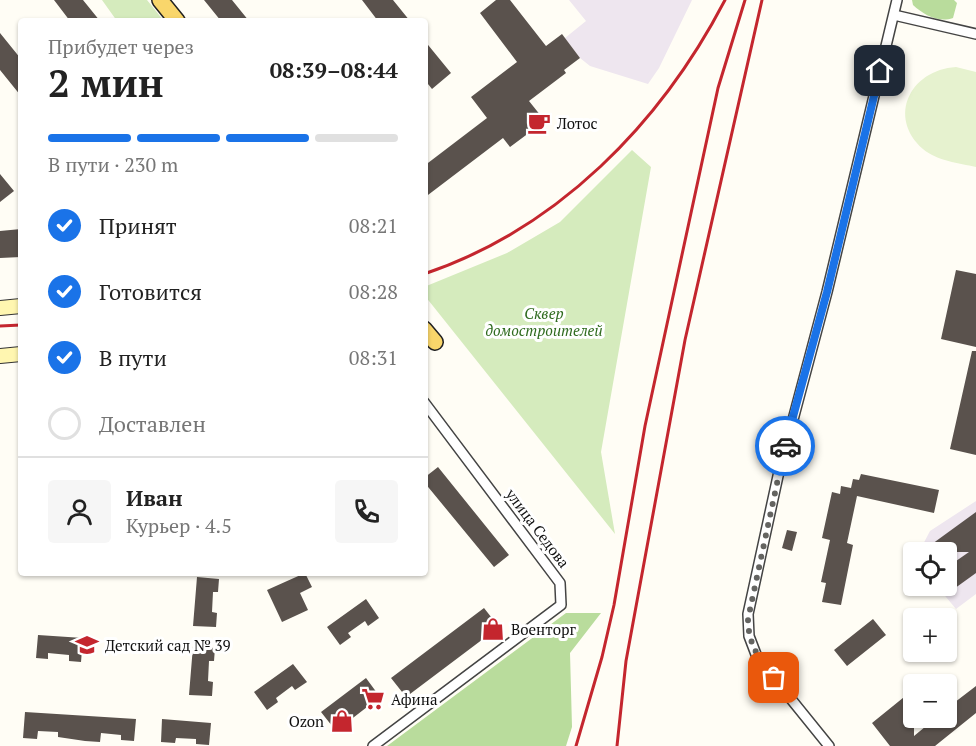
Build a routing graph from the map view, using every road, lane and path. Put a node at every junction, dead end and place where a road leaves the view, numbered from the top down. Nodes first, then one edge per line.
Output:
1 (160, 0) edge
2 (172, 0) edge
3 (897, 0) edge
4 (894, 15) junction
5 (175, 18) edge
6 (187, 18) edge
7 (976, 34) edge
8 (18, 306) edge
9 (0, 308) edge
10 (428, 334) edge
11 (435, 342) dead end
12 (18, 354) edge
13 (0, 356) edge
14 (428, 407) edge
15 (373, 746) edge
16 (829, 746) edge

1 - 5 main road
2 - 6 main road
3 - 4 street
4 - 7 street
4 - 16 street
8 - 9 street
10 - 11 main road
12 - 13 street
14 - 15 street, улица Седова

